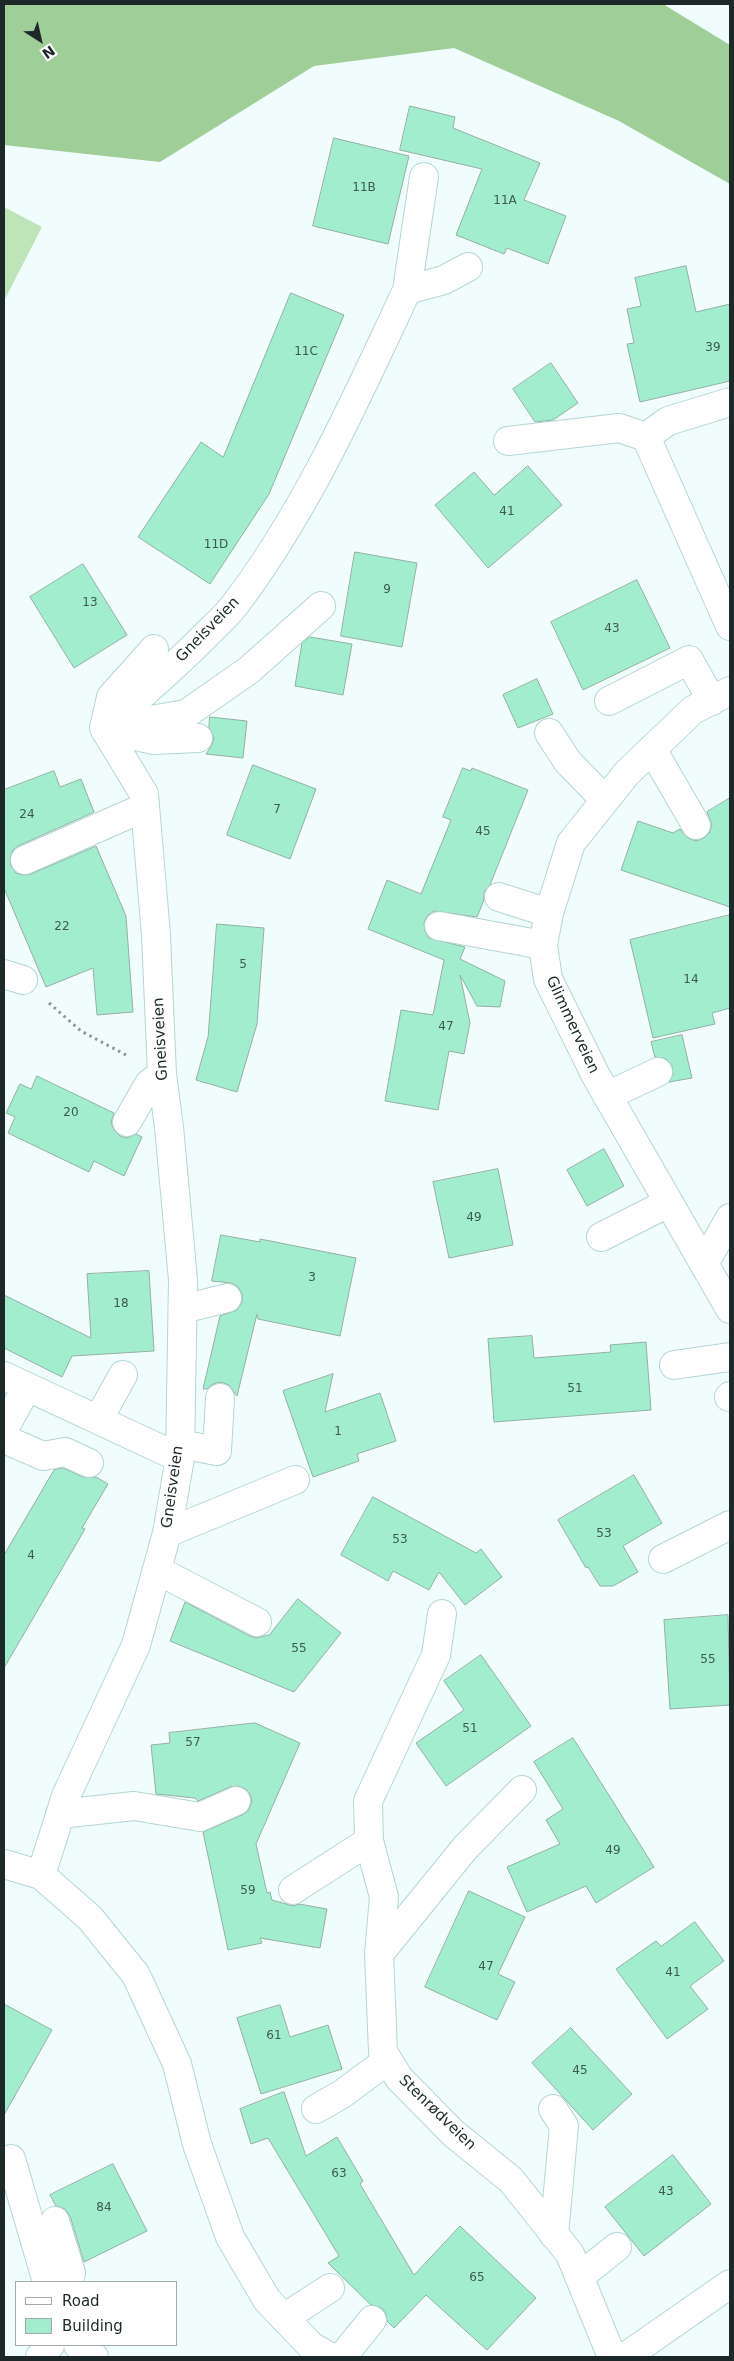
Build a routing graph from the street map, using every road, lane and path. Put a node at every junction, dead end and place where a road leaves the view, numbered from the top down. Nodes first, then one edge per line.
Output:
1 (424, 177) dead end
2 (468, 267) dead end
3 (407, 290) junction
4 (730, 402) edge
5 (646, 437) junction
6 (508, 441) dead end
7 (321, 606) dead end
8 (730, 626) edge
9 (154, 649) dead end
10 (721, 696) edge
11 (610, 701) dead end
12 (104, 728) junction
13 (549, 733) dead end
14 (198, 738) dead end
15 (652, 749) junction
16 (605, 800) junction
17 (146, 807) junction
18 (696, 825) dead end
19 (25, 860) dead end
20 (499, 897) dead end
21 (549, 913) junction
22 (439, 926) dead end
23 (543, 946) junction
24 (13, 977) edge
25 (658, 1072) dead end
26 (162, 1074) junction
27 (607, 1096) junction
28 (126, 1122) dead end
29 (668, 1203) junction
30 (730, 1218) edge
31 (601, 1237) dead end
32 (704, 1264) junction
33 (227, 1298) dead end
34 (182, 1309) junction
35 (730, 1309) edge
36 (730, 1357) edge
37 (674, 1365) dead end
38 (123, 1375) dead end
39 (15, 1382) edge
40 (220, 1398) dead end
41 (98, 1420) junction
42 (4, 1429) edge
43 (4, 1440) edge
44 (180, 1451) junction
45 (88, 1463) dead end
46 (295, 1480) dead end
47 (730, 1525) edge
48 (167, 1533) junction
49 (663, 1559) dead end
50 (156, 1570) junction
51 (442, 1614) dead end
52 (256, 1622) dead end
53 (522, 1790) dead end
54 (236, 1801) dead end
55 (60, 1814) junction
56 (369, 1841) junction
57 (4, 1864) edge
58 (41, 1874) junction
59 (293, 1890) dead end
60 (379, 1954) junction
61 (388, 2060) junction
62 (316, 2109) dead end
63 (553, 2109) dead end
64 (11, 2159) dead end
65 (55, 2222) dead end
66 (554, 2235) junction
67 (617, 2246) dead end
68 (579, 2277) junction
69 (47, 2281) edge
70 (69, 2281) edge
71 (730, 2284) edge
72 (330, 2288) dead end
73 (284, 2318) junction
74 (372, 2320) dead end
75 (49, 2346) edge
76 (79, 2346) edge
77 (329, 2356) edge
78 (40, 2357) edge
79 (94, 2357) edge
80 (612, 2357) edge
81 (625, 2357) edge

1 - 3 street, Gneisveien
2 - 3 street
3 - 12 street, Gneisveien
4 - 5 street
5 - 6 street
5 - 8 street
7 - 12 street
9 - 12 street
10 - 11 street
10 - 15 street, Glimmerveien
12 - 14 street
12 - 17 street, Gneisveien
13 - 16 street
15 - 16 street, Glimmerveien
15 - 18 street
16 - 21 street, Glimmerveien
17 - 19 street
17 - 26 street, Gneisveien
20 - 21 street
21 - 23 street, Glimmerveien
22 - 23 street
23 - 27 street, Glimmerveien
24 - 26 path
25 - 27 street
26 - 28 street
26 - 34 street, Gneisveien
27 - 29 street, Glimmerveien
29 - 31 street
29 - 32 street, Glimmerveien
30 - 32 street
32 - 35 street, Glimmerveien
33 - 34 street
34 - 44 street, Gneisveien
36 - 37 street
38 - 41 street
39 - 41 street
39 - 42 street
40 - 44 street
41 - 44 street
43 - 45 street
44 - 48 street, Gneisveien
46 - 48 street
47 - 49 street
48 - 50 street, Gneisveien
50 - 52 street
50 - 55 street, Gneisveien
51 - 56 street, Stenrødveien
53 - 60 street
54 - 55 street
55 - 58 street, Gneisveien
56 - 59 street
56 - 60 street, Stenrødveien
57 - 58 street
58 - 73 street
60 - 61 street, Stenrødveien
61 - 62 street
61 - 66 street, Stenrødveien
63 - 66 street
64 - 69 street
65 - 70 street
66 - 68 street, Stenrødveien
67 - 68 street
68 - 80 street, Stenrødveien
71 - 81 street
72 - 73 street
73 - 77 street
74 - 77 street
75 - 78 street
76 - 79 street

